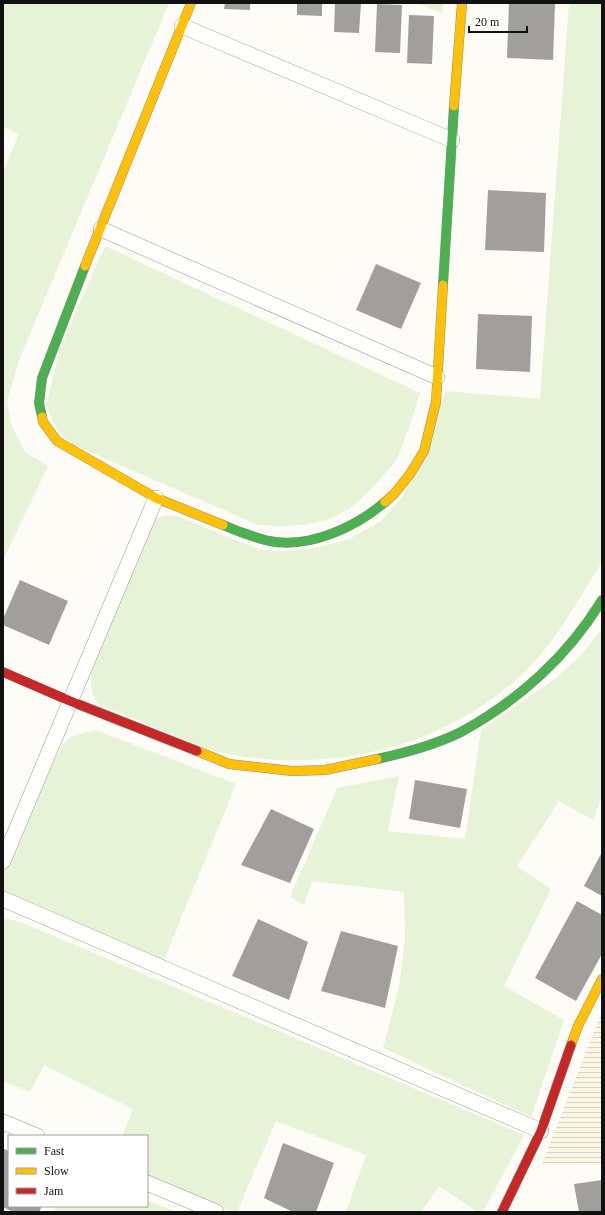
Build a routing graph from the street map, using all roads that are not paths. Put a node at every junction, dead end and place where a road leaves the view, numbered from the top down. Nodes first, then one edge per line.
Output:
1 (191, 3) edge
2 (462, 3) edge
3 (182, 26) junction
4 (452, 140) junction
5 (102, 229) junction
6 (437, 377) junction
7 (156, 498) junction
8 (602, 600) edge
9 (3, 672) edge
10 (70, 701) junction
11 (3, 861) edge
12 (3, 899) edge
13 (602, 979) edge
14 (3, 1122) edge
15 (541, 1131) junction
16 (35, 1135) edge
17 (148, 1183) edge
18 (504, 1211) edge
19 (216, 1212) edge

1 - 3 street
2 - 4 street
3 - 4 street
3 - 5 street
4 - 6 street
5 - 6 street
5 - 7 street
6 - 7 street
7 - 10 street
8 - 10 street
9 - 10 street
10 - 11 street
12 - 15 street
13 - 15 street
14 - 16 street
15 - 18 street
17 - 19 street

